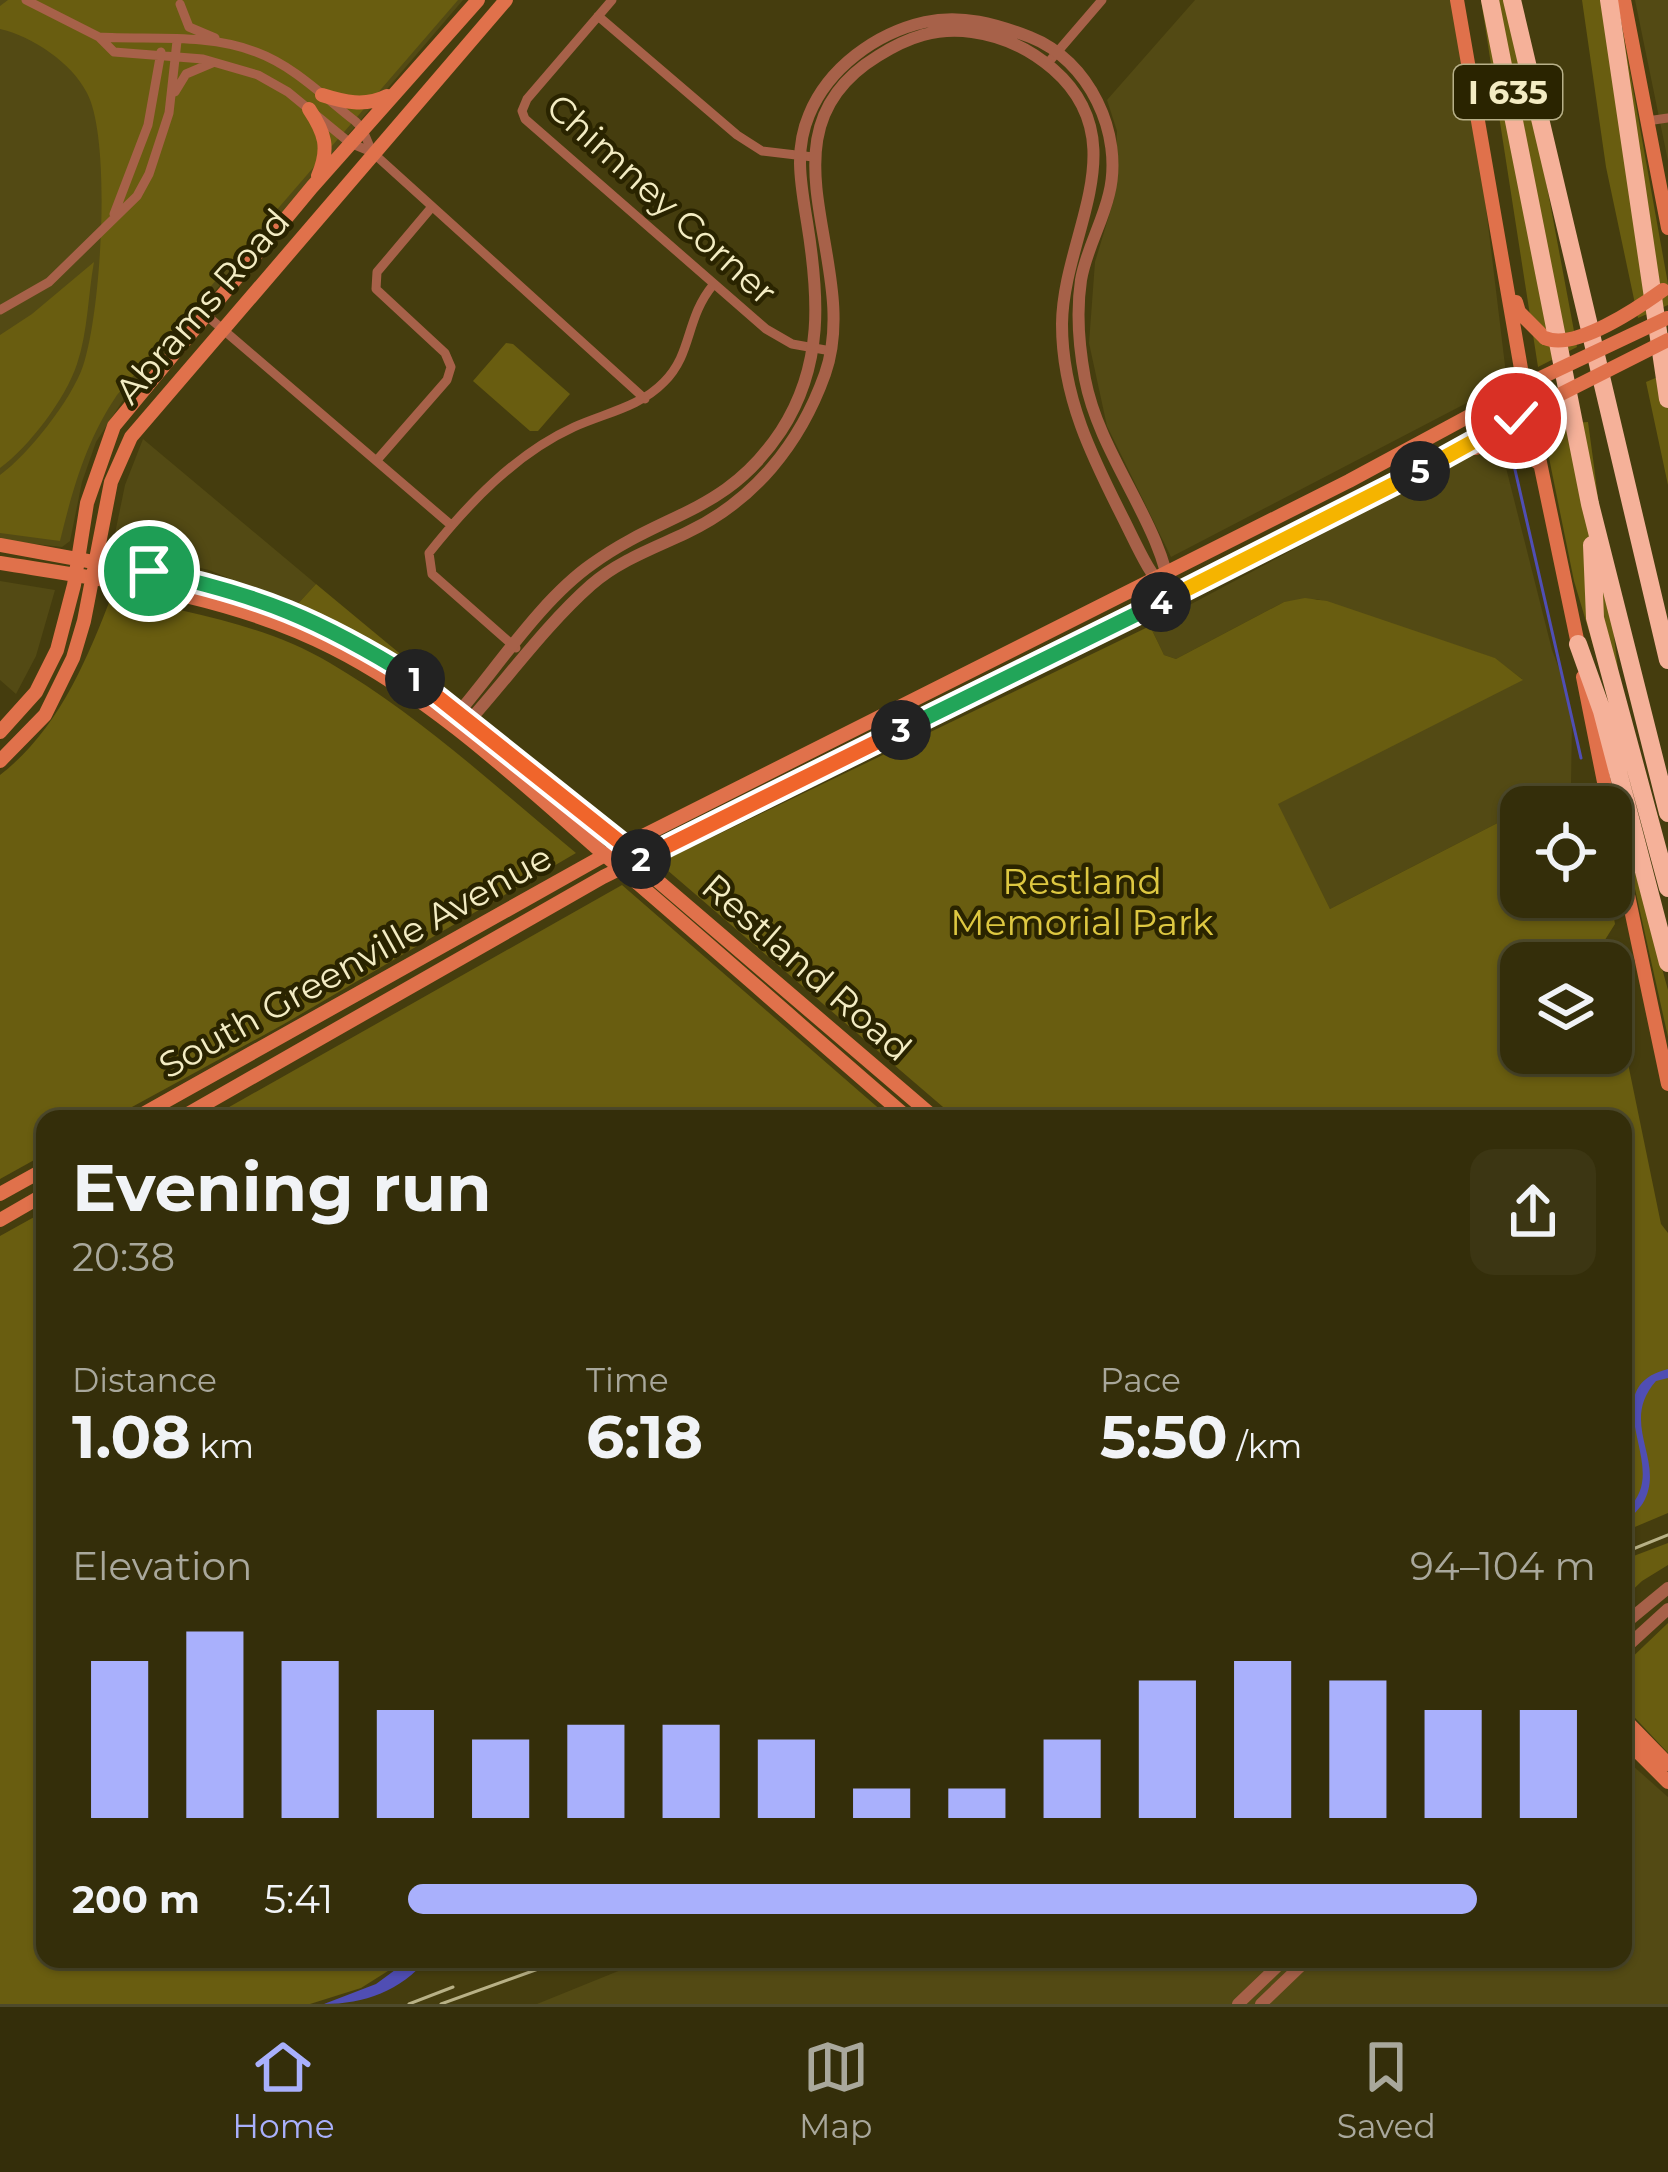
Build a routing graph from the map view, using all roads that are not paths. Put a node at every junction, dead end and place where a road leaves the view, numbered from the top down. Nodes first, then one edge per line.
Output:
1 (26, 0) edge
2 (478, 0) edge
3 (506, 0) edge
4 (612, 0) edge
5 (1102, 0) edge
6 (1457, 0) edge
7 (1490, 0) edge
8 (1512, 0) edge
9 (1609, 0) edge
10 (1624, 0) edge
11 (180, 4) dead end
12 (598, 16) junction
13 (99, 37) junction
14 (177, 40) junction
15 (162, 41) junction
16 (230, 44) junction
17 (176, 56) junction
18 (161, 57) junction
19 (1052, 58) junction
20 (218, 62) junction
21 (409, 77) junction
22 (322, 95) junction
23 (170, 107) junction
24 (309, 109) junction
25 (152, 110) junction
26 (1668, 118) edge
27 (1647, 121) junction
28 (362, 128) junction
29 (350, 143) junction
30 (372, 152) junction
31 (806, 156) junction
32 (311, 188) junction
33 (431, 208) junction
34 (111, 221) junction
35 (1668, 226) edge
36 (1507, 281) junction
37 (713, 285) junction
38 (1665, 286) edge
39 (0, 310) edge
40 (206, 315) junction
41 (1668, 317) edge
42 (224, 329) junction
43 (1668, 340) edge
44 (815, 349) junction
45 (831, 351) junction
46 (1530, 383) junction
47 (1668, 395) edge
48 (644, 399) junction
49 (1089, 402) junction
50 (1073, 405) junction
51 (1530, 410) junction
52 (1454, 452) junction
53 (377, 460) junction
54 (1544, 473) junction
55 (1313, 499) junction
56 (1590, 504) junction
57 (1323, 520) junction
58 (451, 525) junction
59 (0, 545) edge
60 (79, 558) junction
61 (96, 560) junction
62 (0, 563) edge
63 (75, 575) junction
64 (1161, 575) junction
65 (93, 578) junction
66 (1171, 597) junction
67 (266, 601) junction
68 (261, 617) junction
69 (1578, 644) junction
70 (514, 647) junction
71 (527, 657) junction
72 (1668, 660) edge
73 (921, 697) junction
74 (465, 716) junction
75 (930, 716) junction
76 (0, 732) edge
77 (0, 761) edge
78 (1605, 786) edge
79 (1668, 813) edge
80 (622, 847) junction
81 (605, 855) junction
82 (638, 860) junction
83 (621, 868) junction
84 (1668, 888) edge
85 (538, 892) junction
86 (548, 908) junction
87 (1632, 915) edge
88 (469, 932) junction
89 (478, 950) junction
90 (1668, 962) edge
91 (1668, 1084) edge
92 (150, 1110) edge
93 (195, 1110) edge
94 (899, 1110) edge
95 (926, 1110) edge
96 (36, 1173) edge
97 (0, 1194) edge
98 (36, 1199) edge
99 (0, 1220) edge
100 (1668, 1588) edge
101 (1668, 1609) edge
102 (1632, 1618) edge
103 (1632, 1642) edge
104 (1632, 1727) edge
105 (1632, 1746) edge
106 (1668, 1764) edge
107 (1668, 1782) edge
108 (1276, 1968) edge
109 (1299, 1968) edge
110 (1238, 2004) edge
111 (1261, 2004) edge

1 - 13 street
2 - 21 main road, Abrams Road
3 - 30 main road, Abrams Road
4 - 12 street, Chimney Corner
5 - 19 street
6 - 36 main road
7 - 56 highway, I 635
8 - 72 highway
9 - 47 highway
10 - 27 main road
11 - 16 street
12 - 31 street
12 - 37 street, Chimney Corner
13 - 15 street
13 - 18 street
14 - 15 street
14 - 16 street
14 - 17 street
15 - 18 street
16 - 22 street
17 - 18 street
17 - 20 street
17 - 23 street
18 - 25 street
19 - 31 street
19 - 49 street
19 - 50 street
20 - 23 street
20 - 24 street
21 - 22 main road
21 - 28 main road, Abrams Road
22 - 28 street
23 - 25 street
23 - 34 street
24 - 29 street
24 - 32 main road
25 - 34 street
26 - 27 street
27 - 35 main road
28 - 29 main road, Abrams Road
28 - 30 street
29 - 30 street
29 - 32 main road, Abrams Road
30 - 33 street
30 - 42 main road, Abrams Road
31 - 44 street
31 - 45 street
32 - 40 main road, Abrams Road
33 - 48 street
33 - 53 street
34 - 39 street
36 - 38 main road, bridge
36 - 46 main road
37 - 44 street, Chimney Corner
37 - 48 street
40 - 42 street
40 - 60 main road, Abrams Road
41 - 46 main road, South Greenville Avenue, bridge
42 - 53 street
42 - 61 main road, Abrams Road
43 - 51 main road, South Greenville Avenue, bridge
44 - 45 street, Chimney Corner
44 - 70 street
45 - 71 street
46 - 51 main road
46 - 55 main road, South Greenville Avenue
48 - 58 street
49 - 50 street
49 - 64 street
50 - 64 street
51 - 52 main road, South Greenville Avenue
51 - 54 main road
52 - 54 main road
52 - 57 main road, South Greenville Avenue
53 - 58 street
54 - 69 main road
55 - 57 main road
55 - 64 main road, South Greenville Avenue
56 - 79 highway, I 635
56 - 84 highway
57 - 66 main road, South Greenville Avenue
58 - 70 street
59 - 60 main road, Restland Road
60 - 61 main road, Restland Road
60 - 63 main road, Abrams Road
61 - 65 main road, Abrams Road
61 - 67 main road, Restland Road
62 - 63 main road, Restland Road
63 - 65 main road, Restland Road
63 - 76 main road, Abrams Road
64 - 66 street
64 - 73 main road, South Greenville Avenue
65 - 68 main road, Restland Road
65 - 77 main road, Abrams Road
66 - 75 main road, South Greenville Avenue
67 - 68 main road
67 - 74 main road, Restland Road
68 - 81 main road, Restland Road
69 - 78 main road
69 - 90 highway
70 - 71 street
70 - 74 street
71 - 74 street
73 - 75 main road
73 - 80 main road, South Greenville Avenue
74 - 80 main road, Restland Road
75 - 82 main road, South Greenville Avenue
80 - 81 main road, South Greenville Avenue
80 - 82 main road, Restland Road
81 - 83 main road, Restland Road
81 - 85 main road, South Greenville Avenue
82 - 83 main road, South Greenville Avenue
82 - 95 main road, Restland Road
83 - 86 main road, South Greenville Avenue
83 - 94 main road, Restland Road
85 - 86 main road
85 - 88 main road, South Greenville Avenue
86 - 89 main road, South Greenville Avenue
87 - 91 main road
88 - 89 main road
88 - 92 main road, South Greenville Avenue
89 - 93 main road, South Greenville Avenue
96 - 97 main road
98 - 99 main road
100 - 102 street
101 - 103 street
104 - 106 main road
105 - 107 main road
108 - 110 street
109 - 111 street

